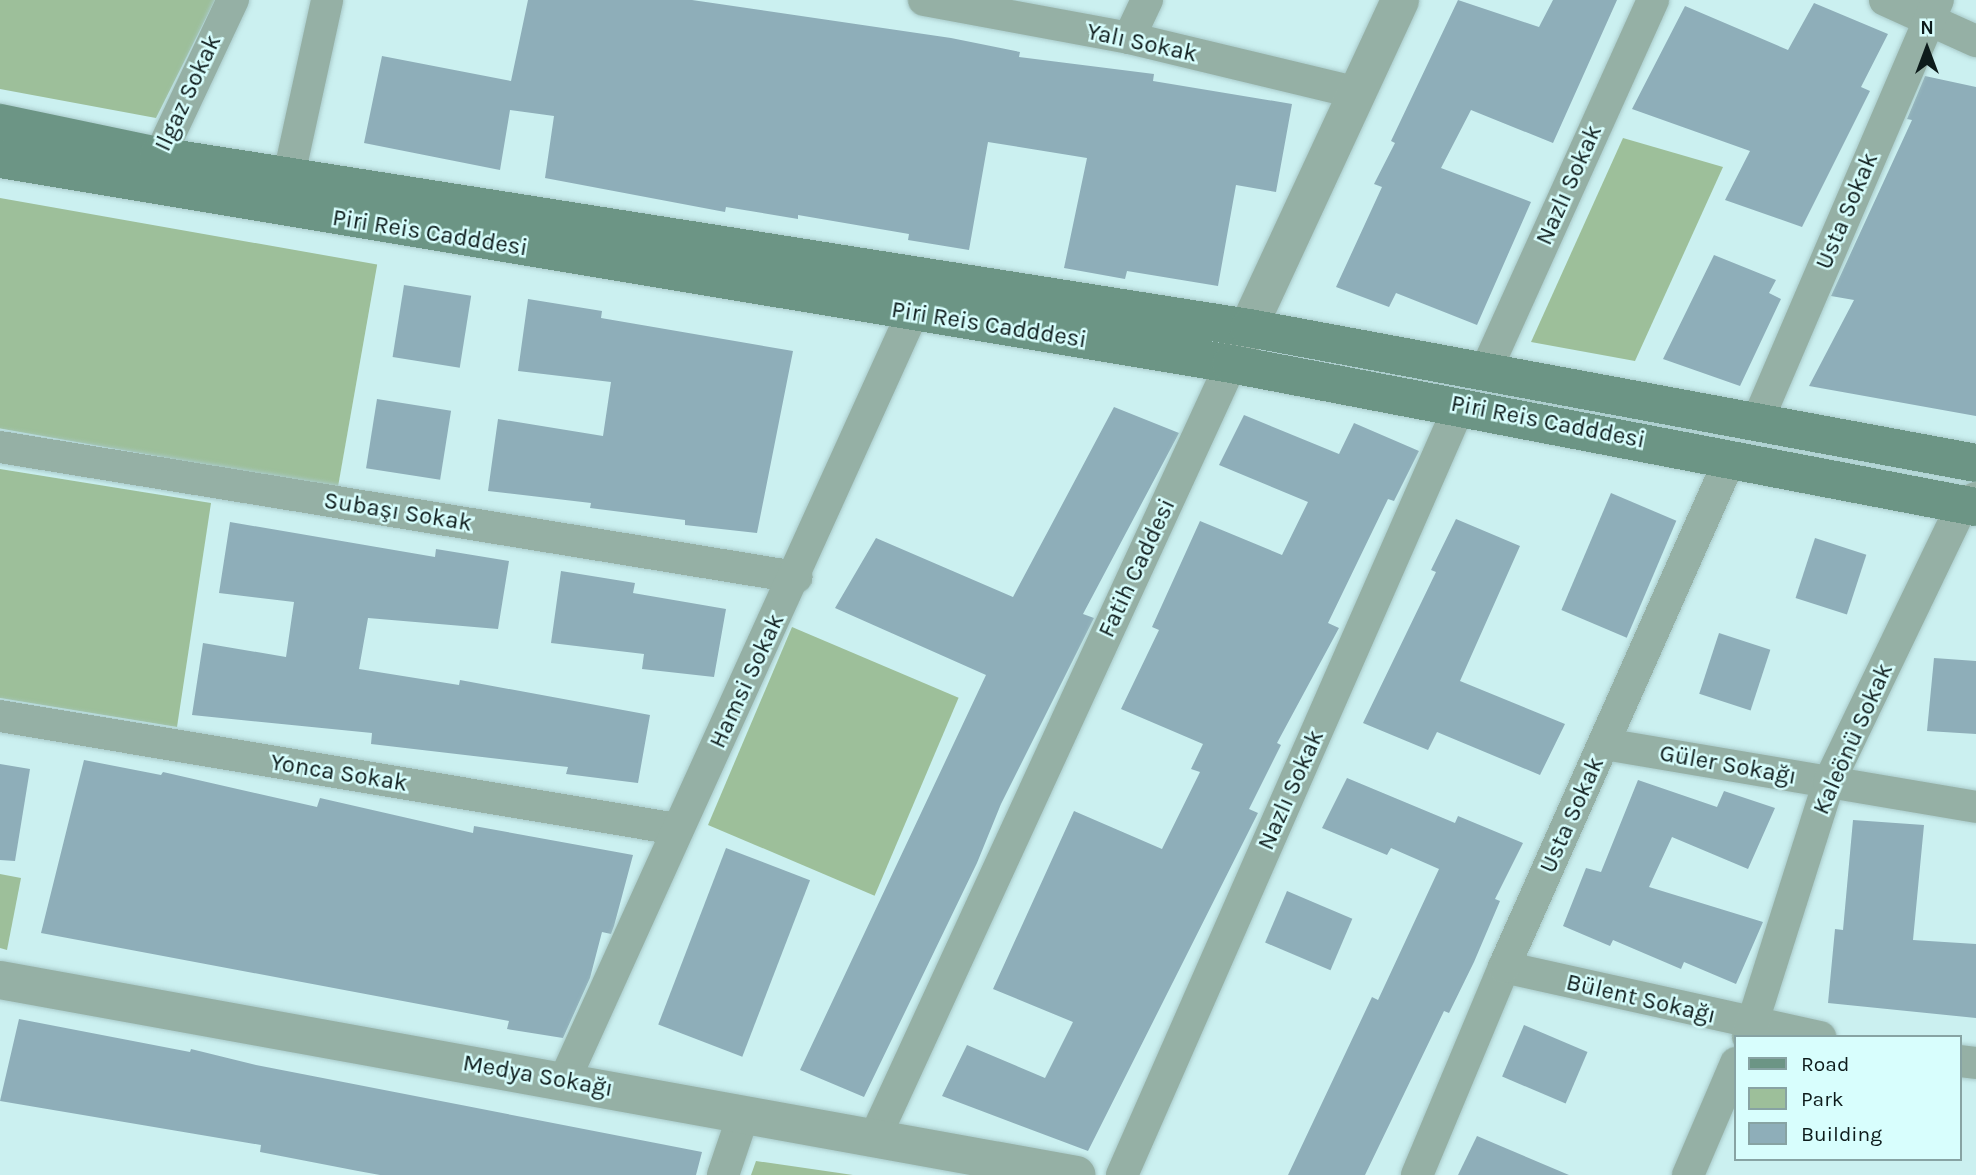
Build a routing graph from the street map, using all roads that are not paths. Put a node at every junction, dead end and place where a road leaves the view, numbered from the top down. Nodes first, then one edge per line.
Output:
1 (233, 0) edge
2 (327, 0) edge
3 (924, 0) edge
4 (1147, 0) edge
5 (1400, 0) edge
6 (1653, 0) edge
7 (1885, 0) edge
8 (1933, 10) edge
9 (1129, 38) junction
10 (1976, 41) edge
11 (1357, 93) junction
12 (0, 123) edge
13 (0, 159) edge
14 (152, 171) junction
15 (289, 175) junction
16 (920, 296) junction
17 (1249, 328) junction
18 (1231, 364) junction
19 (1486, 370) junction
20 (1460, 405) junction
21 (1757, 422) junction
22 (0, 447) edge
23 (1731, 457) junction
24 (1976, 463) edge
25 (1972, 503) edge
26 (796, 577) junction
27 (0, 716) edge
28 (1604, 744) junction
29 (1829, 782) junction
30 (1976, 807) edge
31 (677, 829) junction
32 (1504, 967) junction
33 (0, 980) edge
34 (1750, 1031) edge
35 (1797, 1035) edge
36 (1734, 1068) edge
37 (564, 1081) junction
38 (744, 1113) junction
39 (876, 1137) junction
40 (723, 1175) edge
41 (1076, 1175) edge
42 (1122, 1175) edge
43 (1417, 1175) edge
44 (1688, 1175) edge

1 - 14 street, Ilgaz Sokak
2 - 15 street
3 - 9 street, Yalı Sokak
4 - 9 street
5 - 11 street, Fatih Caddesi
6 - 19 street, Nazlı Sokak
7 - 8 street
8 - 10 street
8 - 21 street, Usta Sokak
9 - 11 street, Yalı Sokak
11 - 17 street, Fatih Caddesi
12 - 14 main road, Piri Reis Cadddesi
13 - 14 main road, Piri Reis Cadddesi
14 - 15 main road, Piri Reis Cadddesi
14 - 16 main road, Piri Reis Cadddesi
15 - 16 main road, Piri Reis Cadddesi
16 - 17 main road, Piri Reis Cadddesi
16 - 18 main road, Piri Reis Cadddesi
16 - 26 street, Hamsi Sokak
17 - 18 street, Fatih Caddesi
17 - 19 main road, Piri Reis Cadddesi
18 - 20 main road, Piri Reis Cadddesi
18 - 39 street, Fatih Caddesi
19 - 21 main road, Piri Reis Cadddesi
20 - 23 main road, Piri Reis Cadddesi
20 - 42 street, Nazlı Sokak
21 - 24 main road, Piri Reis Cadddesi
22 - 26 street, Subaşı Sokak
23 - 25 main road, Piri Reis Cadddesi
23 - 28 street, Usta Sokak
25 - 29 street, Kaleönü Sokak
26 - 31 street, Hamsi Sokak
27 - 31 street, Yonca Sokak
28 - 29 street, Güler Sokağı
28 - 32 street, Usta Sokak
29 - 30 street, Güler Sokağı
29 - 34 street, Kaleönü Sokak
31 - 37 street, Hamsi Sokak
32 - 34 street, Bülent Sokağı
32 - 43 street, Usta Sokak
33 - 37 street, Medya Sokağı
34 - 35 street, Bülent Sokağı
36 - 44 street
37 - 38 street, Medya Sokağı
38 - 39 street, Medya Sokağı
38 - 40 street
39 - 41 street, Medya Sokağı

